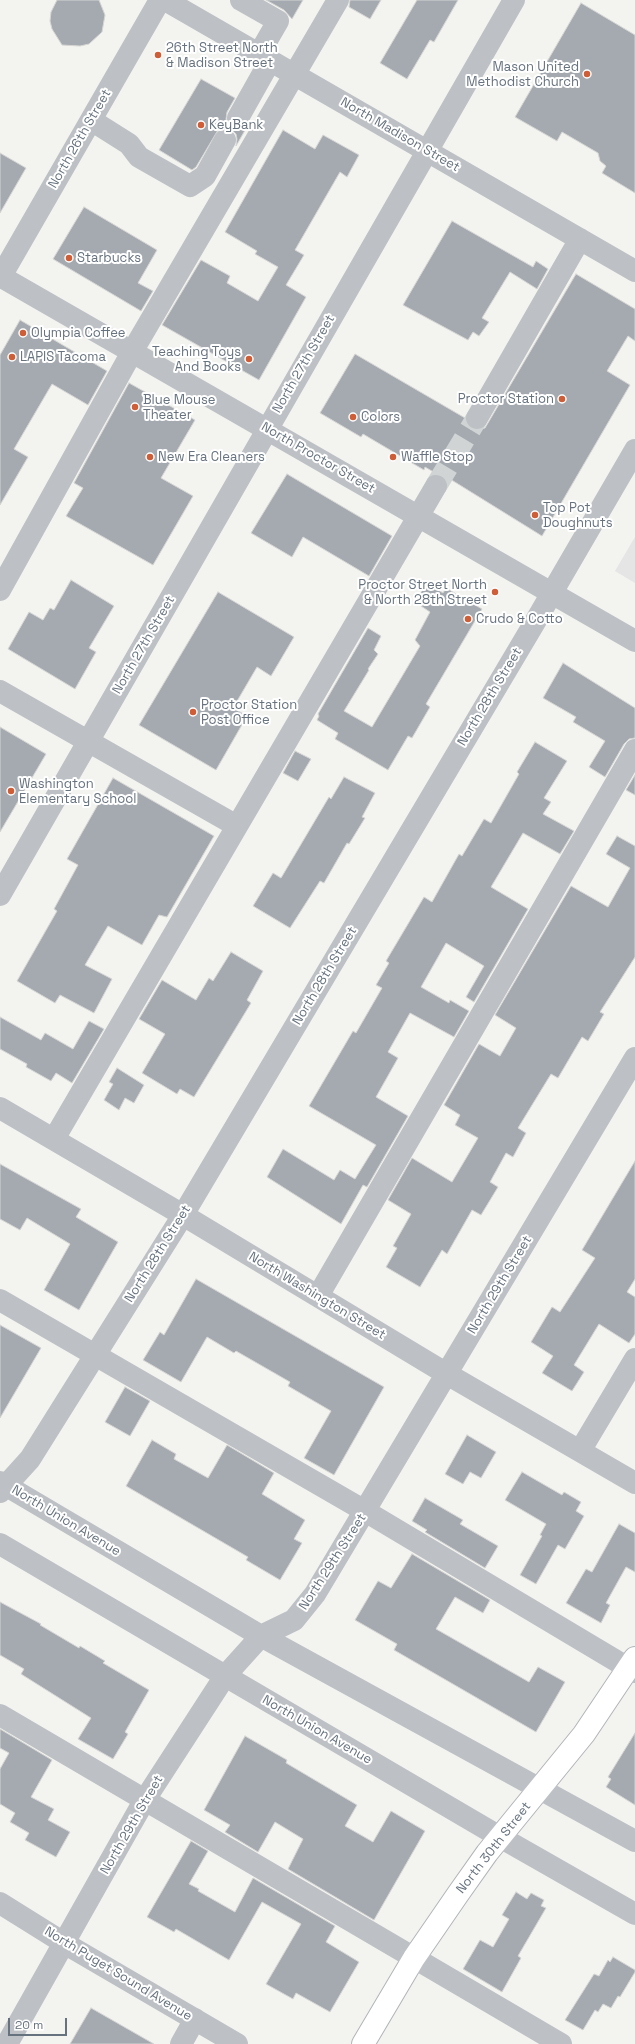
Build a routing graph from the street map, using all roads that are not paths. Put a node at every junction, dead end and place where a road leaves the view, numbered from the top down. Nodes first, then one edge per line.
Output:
1 (160, 0) edge
2 (165, 0) edge
3 (241, 0) edge
4 (338, 0) edge
5 (514, 0) edge
6 (265, 58) junction
7 (294, 75) junction
8 (238, 118) dead end
9 (91, 120) junction
10 (225, 140) dead end
11 (427, 151) junction
12 (580, 239) junction
13 (635, 271) edge
14 (0, 277) edge
15 (132, 352) junction
16 (477, 418) tunnel mouth
17 (266, 429) junction
18 (635, 450) edge
19 (436, 486) tunnel mouth
20 (418, 516) junction
21 (0, 590) edge
22 (552, 593) junction
23 (635, 641) edge
24 (0, 691) edge
25 (89, 742) junction
26 (635, 750) edge
27 (237, 826) junction
28 (0, 895) edge
29 (635, 1058) edge
30 (0, 1108) edge
31 (54, 1139) junction
32 (183, 1215) junction
33 (318, 1296) junction
34 (0, 1300) edge
35 (95, 1356) junction
36 (635, 1359) edge
37 (447, 1374) junction
38 (580, 1451) junction
39 (635, 1483) edge
40 (2, 1486) edge
41 (365, 1512) junction
42 (0, 1544) edge
43 (261, 1636) junction
44 (633, 1666) edge
45 (224, 1676) junction
46 (0, 1715) edge
47 (540, 1790) junction
48 (144, 1801) junction
49 (500, 1837) junction
50 (635, 1841) edge
51 (0, 1903) edge
52 (635, 1914) edge
53 (64, 1943) junction
54 (414, 1958) junction
55 (194, 2019) junction
56 (7, 2044) edge
57 (181, 2044) edge
58 (237, 2044) edge
59 (363, 2044) edge
60 (560, 2044) edge

1 - 9 street, North 26th Street
2 - 6 street, North Madison Street
3 - 6 street
4 - 7 street
5 - 11 street, North 27th Street
6 - 7 street, North Madison Street
6 - 8 street
7 - 11 street, North Madison Street
7 - 15 street
9 - 10 street
9 - 14 street, North 26th Street
11 - 12 street, North Madison Street
11 - 17 street, North 27th Street
12 - 13 street, North Madison Street
12 - 16 street
14 - 15 street, North Proctor Street
15 - 17 street, North Proctor Street
15 - 21 street
17 - 20 street, North Proctor Street
17 - 25 street, North 27th Street
18 - 22 street, North 28th Street
19 - 20 street
20 - 22 street, North Proctor Street
20 - 27 street
22 - 23 street, North Proctor Street
22 - 32 street, North 28th Street
24 - 25 street
25 - 27 street
25 - 28 street, North 27th Street
26 - 33 street
27 - 31 street
29 - 37 street, North 29th Street
30 - 31 street, North Washington Street
31 - 32 street, North Washington Street
32 - 33 street, North Washington Street
32 - 35 street, North 28th Street
33 - 37 street, North Washington Street
34 - 35 street
35 - 40 street, North 28th Street
35 - 41 street
36 - 38 street
37 - 38 street, North Washington Street
37 - 41 street, North 29th Street
38 - 39 street, North Washington Street
40 - 43 street, North Union Avenue
41 - 43 street, North 29th Street
41 - 44 street
42 - 45 street, North Union Avenue
43 - 45 street, North 29th Street
43 - 47 street, North Union Avenue
44 - 47 main road, North 30th Street
45 - 48 street, North 29th Street
45 - 49 street, North Union Avenue
46 - 48 street
47 - 49 main road, North 30th Street
47 - 50 street, North Union Avenue
48 - 53 street, North 29th Street
48 - 54 street
49 - 52 street, North Union Avenue
49 - 54 main road, North 30th Street
51 - 53 street, North Puget Sound Avenue
53 - 55 street, North Puget Sound Avenue
53 - 56 street, North 29th Street
54 - 59 main road, North 30th Street
54 - 60 street
55 - 57 street
55 - 58 street, North Puget Sound Avenue

